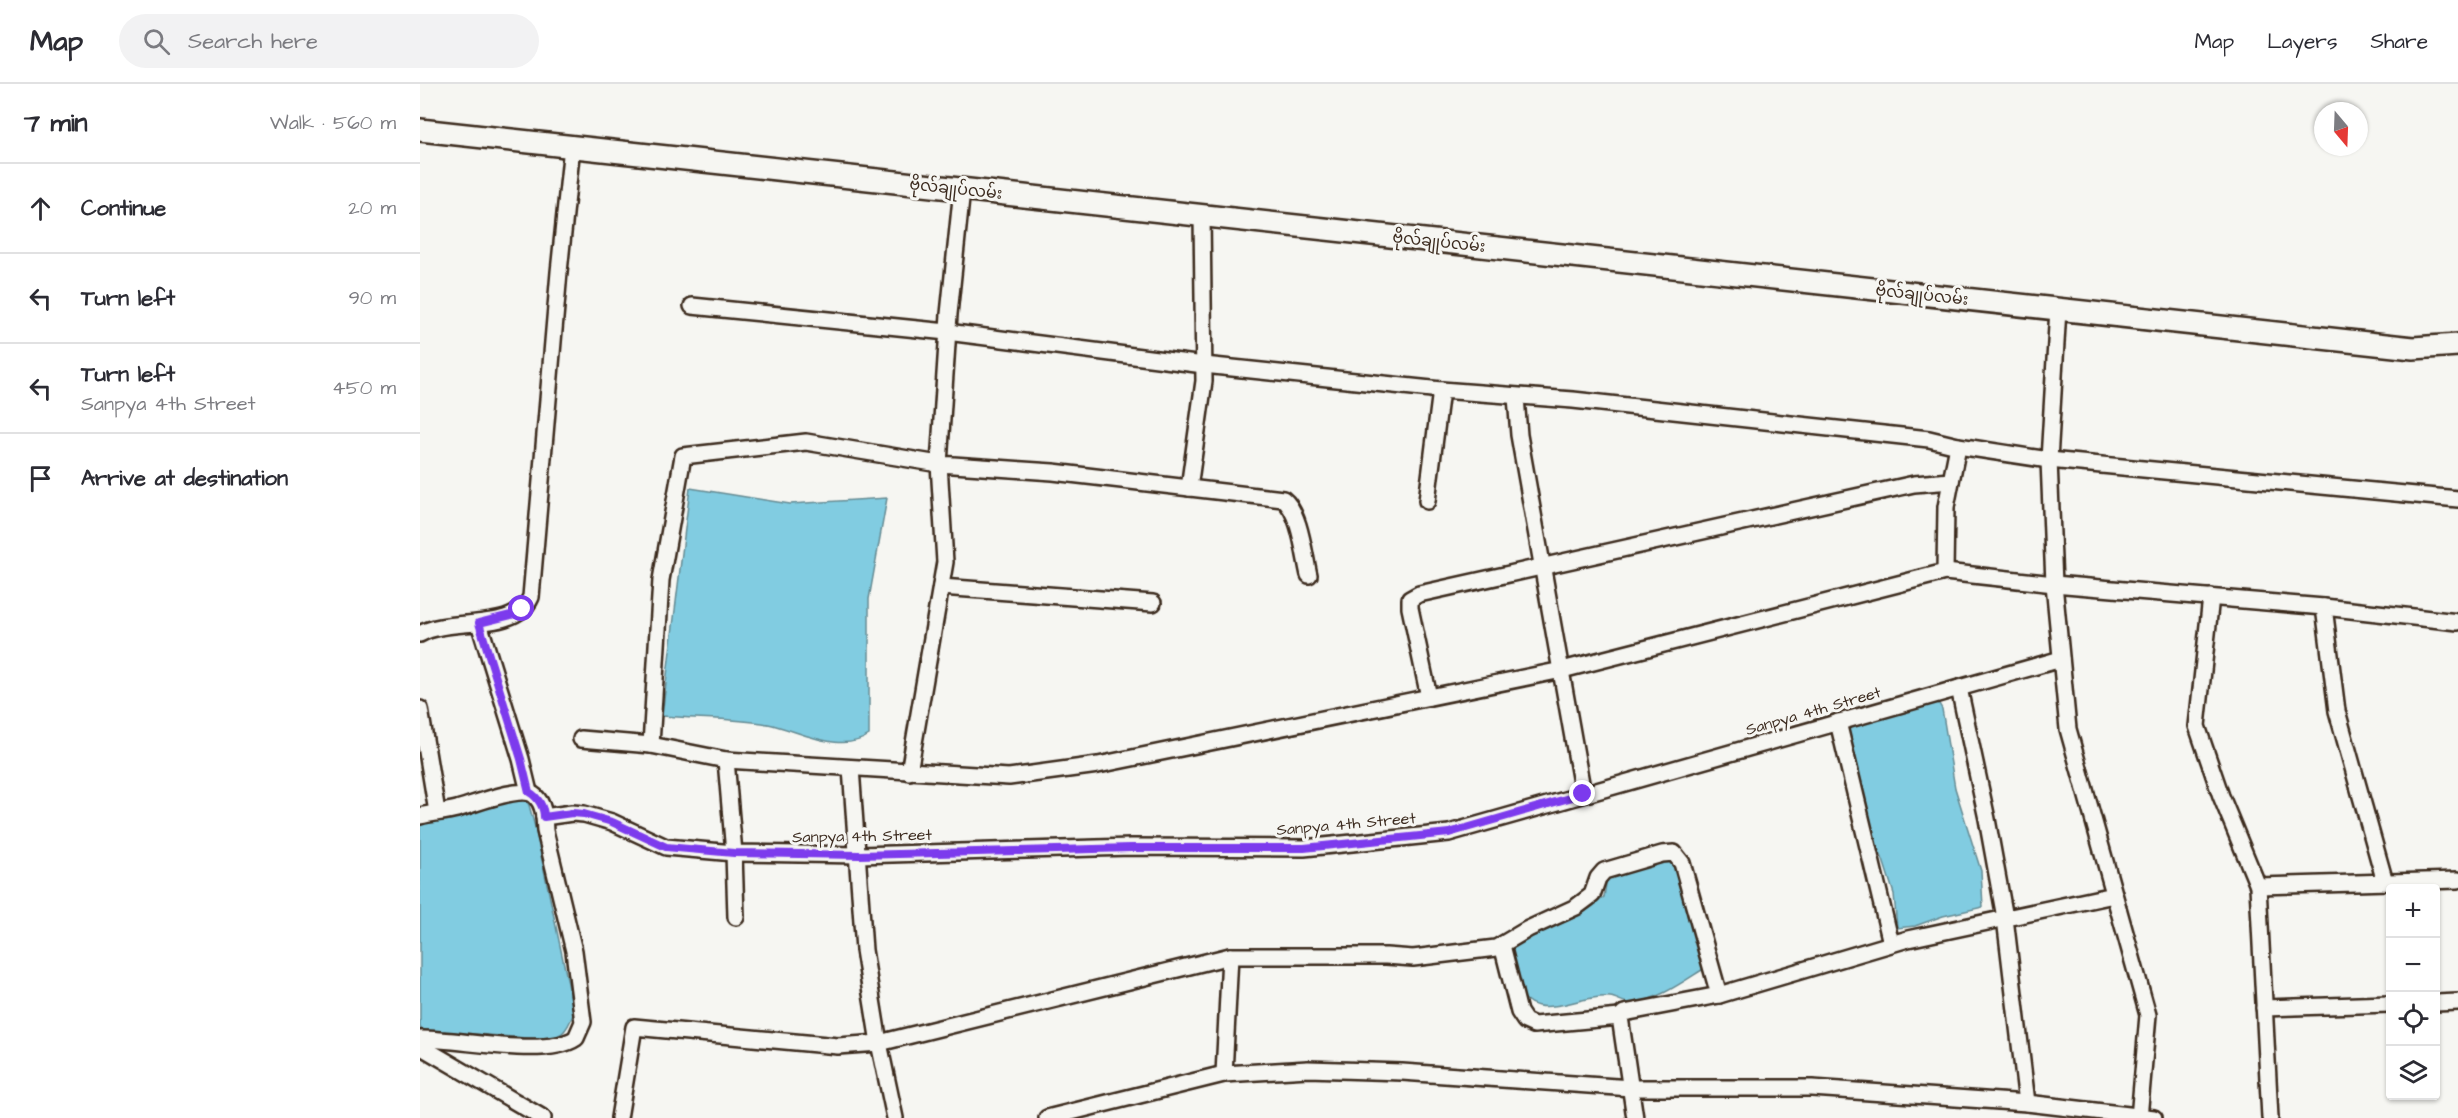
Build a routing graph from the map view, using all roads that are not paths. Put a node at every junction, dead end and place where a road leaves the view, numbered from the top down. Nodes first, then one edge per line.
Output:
1 (420, 130) edge
2 (572, 146) junction
3 (962, 189) junction
4 (1202, 215) junction
5 (692, 306) dead end
6 (2058, 309) junction
7 (947, 332) junction
8 (2458, 345) edge
9 (1204, 365) junction
10 (1442, 390) junction
11 (1516, 397) junction
12 (1958, 446) junction
13 (2049, 460) junction
14 (939, 464) junction
15 (1951, 481) junction
16 (1189, 488) junction
17 (2458, 499) edge
18 (1427, 501) dead end
19 (1541, 566) junction
20 (1946, 572) junction
21 (1309, 575) dead end
22 (2054, 584) junction
23 (941, 587) junction
24 (2211, 597) junction
25 (1153, 603) dead end
26 (2324, 607) junction
27 (2458, 622) edge
28 (479, 623) junction
29 (420, 634) edge
30 (2061, 659) junction
31 (1559, 670) junction
32 (1959, 688) junction
33 (1429, 697) junction
34 (420, 709) edge
35 (1838, 722) junction
36 (581, 739) dead end
37 (651, 746) junction
38 (726, 760) junction
39 (851, 768) junction
40 (909, 772) junction
41 (529, 792) junction
42 (1583, 794) junction
43 (437, 812) junction
44 (420, 816) edge
45 (544, 817) junction
46 (734, 853) junction
47 (859, 855) junction
48 (2458, 880) edge
49 (2385, 882) junction
50 (2258, 886) junction
51 (2114, 895) junction
52 (735, 917) dead end
53 (2005, 918) junction
54 (1891, 943) junction
55 (1502, 945) junction
56 (1230, 956) junction
57 (1719, 995) junction
58 (2458, 1002) edge
59 (2440, 1003) edge
60 (2386, 1004) edge
61 (2264, 1008) junction
62 (1620, 1017) junction
63 (420, 1039) edge
64 (879, 1043) junction
65 (420, 1046) edge
66 (1224, 1074) junction
67 (1631, 1088) junction
68 (2027, 1103) junction
69 (2144, 1117) edge
70 (543, 1118) edge
71 (620, 1118) edge
72 (895, 1118) edge
73 (1047, 1118) edge
74 (1635, 1118) edge
75 (2270, 1118) edge

1 - 2 street, ဗိုလ်ချုပ်လမ်း
2 - 3 street, ဗိုလ်ချုပ်လမ်း
2 - 28 street
3 - 4 street, ဗိုလ်ချုပ်လမ်း
3 - 7 street
4 - 6 street, ဗိုလ်ချုပ်လမ်း
4 - 9 street
5 - 7 street
6 - 8 street, ဗိုလ်ချုပ်လမ်း
6 - 13 street
7 - 9 street
7 - 14 street
9 - 10 street
9 - 16 street
10 - 11 street
10 - 18 street
11 - 12 street
11 - 19 street
12 - 13 street
12 - 15 street
13 - 17 street
13 - 22 street
14 - 16 street
14 - 23 street
14 - 37 street
15 - 19 street
15 - 20 street
16 - 21 street
19 - 31 street
19 - 33 street
20 - 22 street
20 - 31 street
22 - 24 street
22 - 30 street
23 - 25 street
23 - 40 street
24 - 26 street
24 - 50 street
26 - 27 street
26 - 49 street
28 - 29 street
28 - 41 street
30 - 32 street, Sanpya 4th Street
30 - 51 street
31 - 33 street
31 - 42 street
32 - 35 street, Sanpya 4th Street
32 - 53 street
33 - 40 street
34 - 43 street
35 - 42 street, Sanpya 4th Street
35 - 54 street
36 - 37 street
37 - 38 street
38 - 39 street
38 - 46 street
39 - 40 street
39 - 47 street
41 - 43 street
41 - 45 street
42 - 47 street, Sanpya 4th Street
43 - 44 street
45 - 46 street, Sanpya 4th Street
45 - 63 street
46 - 47 street, Sanpya 4th Street
46 - 52 street
47 - 64 street
48 - 49 street
49 - 50 street
50 - 61 street
51 - 53 street
51 - 69 street
53 - 54 street
53 - 68 street
54 - 57 street
55 - 56 street
55 - 57 street
55 - 62 street
56 - 64 street
56 - 66 street
57 - 62 street
58 - 59 street
60 - 61 street
61 - 75 street
62 - 67 street
64 - 71 street
64 - 72 street
65 - 70 street
66 - 67 street
66 - 73 street
67 - 68 street
67 - 74 street
68 - 69 street

